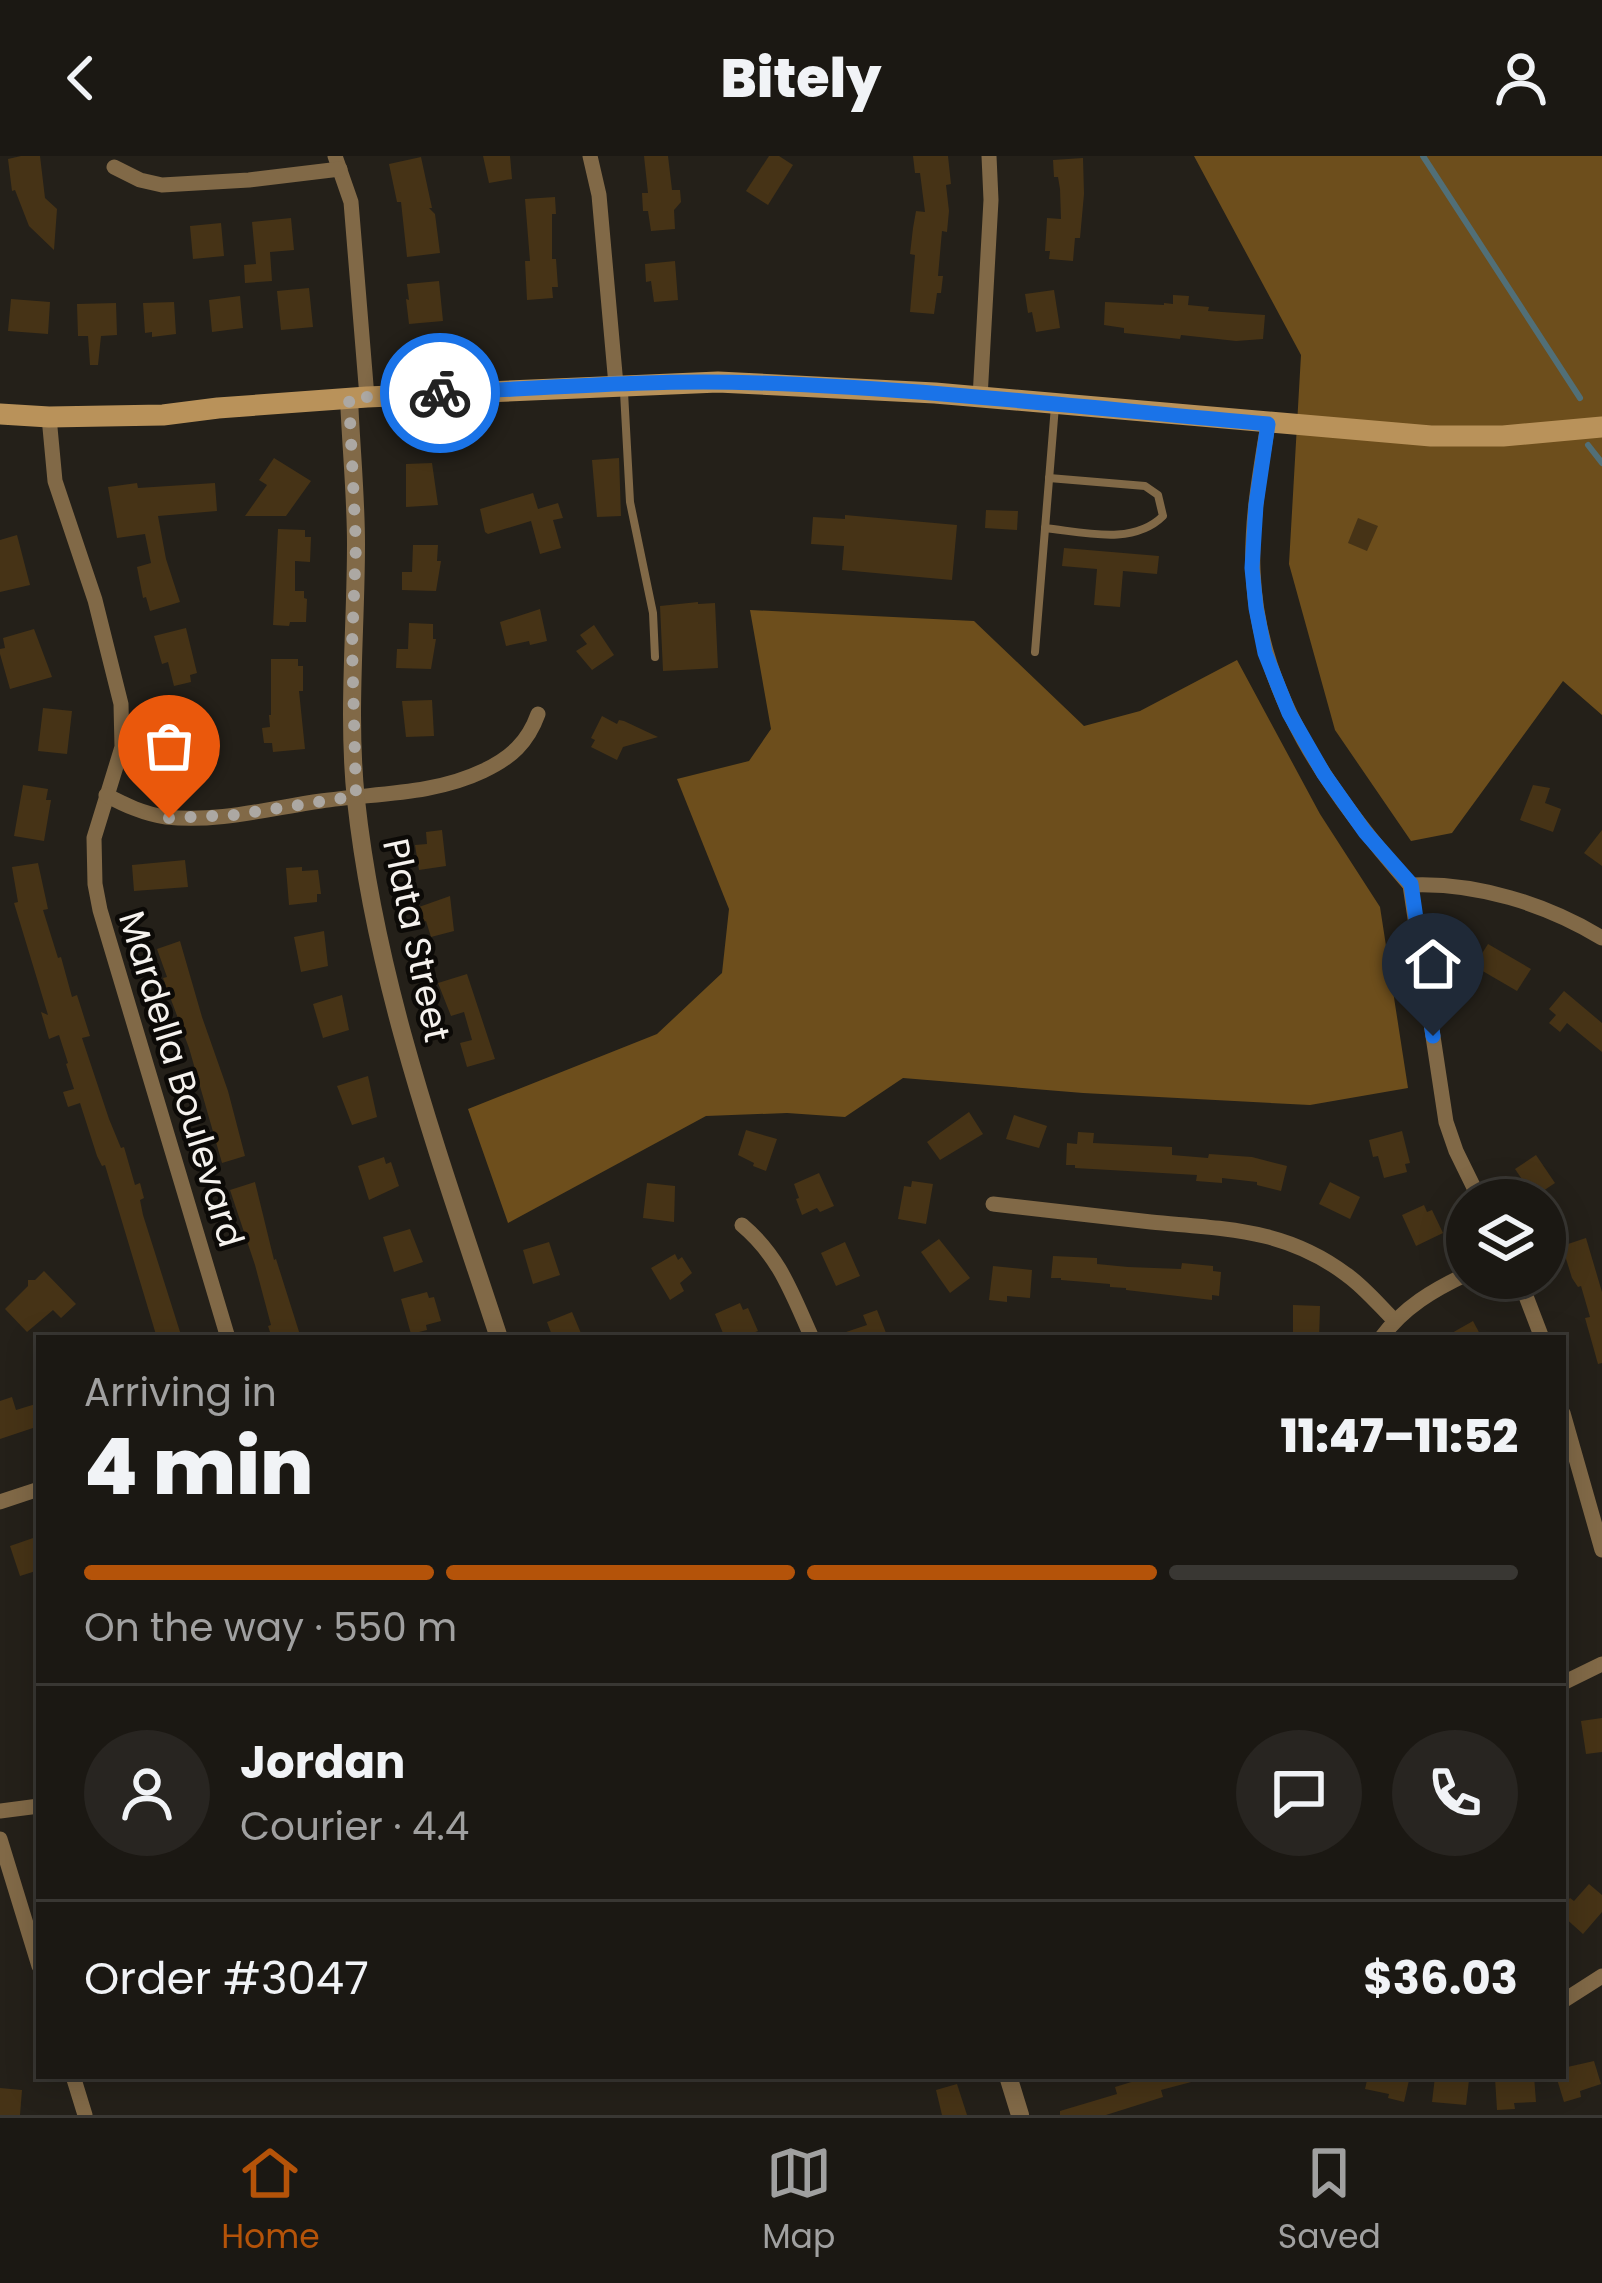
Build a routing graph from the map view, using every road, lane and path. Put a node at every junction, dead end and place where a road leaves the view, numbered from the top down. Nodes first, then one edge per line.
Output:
1 (590, 156) edge
2 (989, 156) edge
3 (338, 162) edge
4 (114, 166) dead end
5 (620, 385) junction
6 (358, 398) junction
7 (980, 398) junction
8 (1055, 405) junction
9 (0, 414) edge
10 (49, 417) junction
11 (1268, 424) junction
12 (1602, 427) edge
13 (1049, 478) junction
14 (1045, 528) junction
15 (1034, 652) dead end
16 (655, 656) dead end
17 (538, 713) dead end
18 (106, 795) junction
19 (356, 796) junction
20 (1411, 884) junction
21 (1602, 938) edge
22 (1470, 1179) edge
23 (993, 1204) dead end
24 (742, 1226) dead end
25 (1446, 1284) edge
26 (1527, 1299) edge
27 (1394, 1320) junction
28 (227, 1335) edge
29 (498, 1335) edge
30 (811, 1335) edge
31 (1384, 1335) edge
32 (1541, 1335) edge
33 (1566, 1424) edge
34 (36, 1490) edge
35 (0, 1502) edge
36 (1602, 1550) edge
37 (1602, 1664) edge
38 (1566, 1682) edge
39 (36, 1805) edge
40 (0, 1811) edge
41 (0, 1839) edge
42 (36, 1956) edge
43 (1602, 1976) edge
44 (1566, 1998) edge
45 (74, 2079) edge
46 (1009, 2079) edge
47 (85, 2115) edge
48 (1020, 2115) edge

1 - 5 street
2 - 7 street
3 - 4 street
3 - 6 street
5 - 6 main road
5 - 7 main road
5 - 16 lane
6 - 10 main road
6 - 19 street, Plata Street
7 - 8 main road
8 - 11 main road
8 - 13 lane
9 - 10 main road
10 - 18 street, Mardella Boulevard
11 - 12 main road
11 - 20 street
13 - 14 lane
13 - 14 lane
14 - 15 lane
17 - 19 street
18 - 19 street
18 - 28 street, Mardella Boulevard
19 - 29 street, Plata Street
20 - 21 street
20 - 22 street
23 - 27 street
24 - 30 street
25 - 27 street
26 - 32 street
27 - 31 street
33 - 36 street
34 - 35 street
37 - 38 street
39 - 40 street
41 - 42 street
43 - 44 street
45 - 47 street
46 - 48 street

